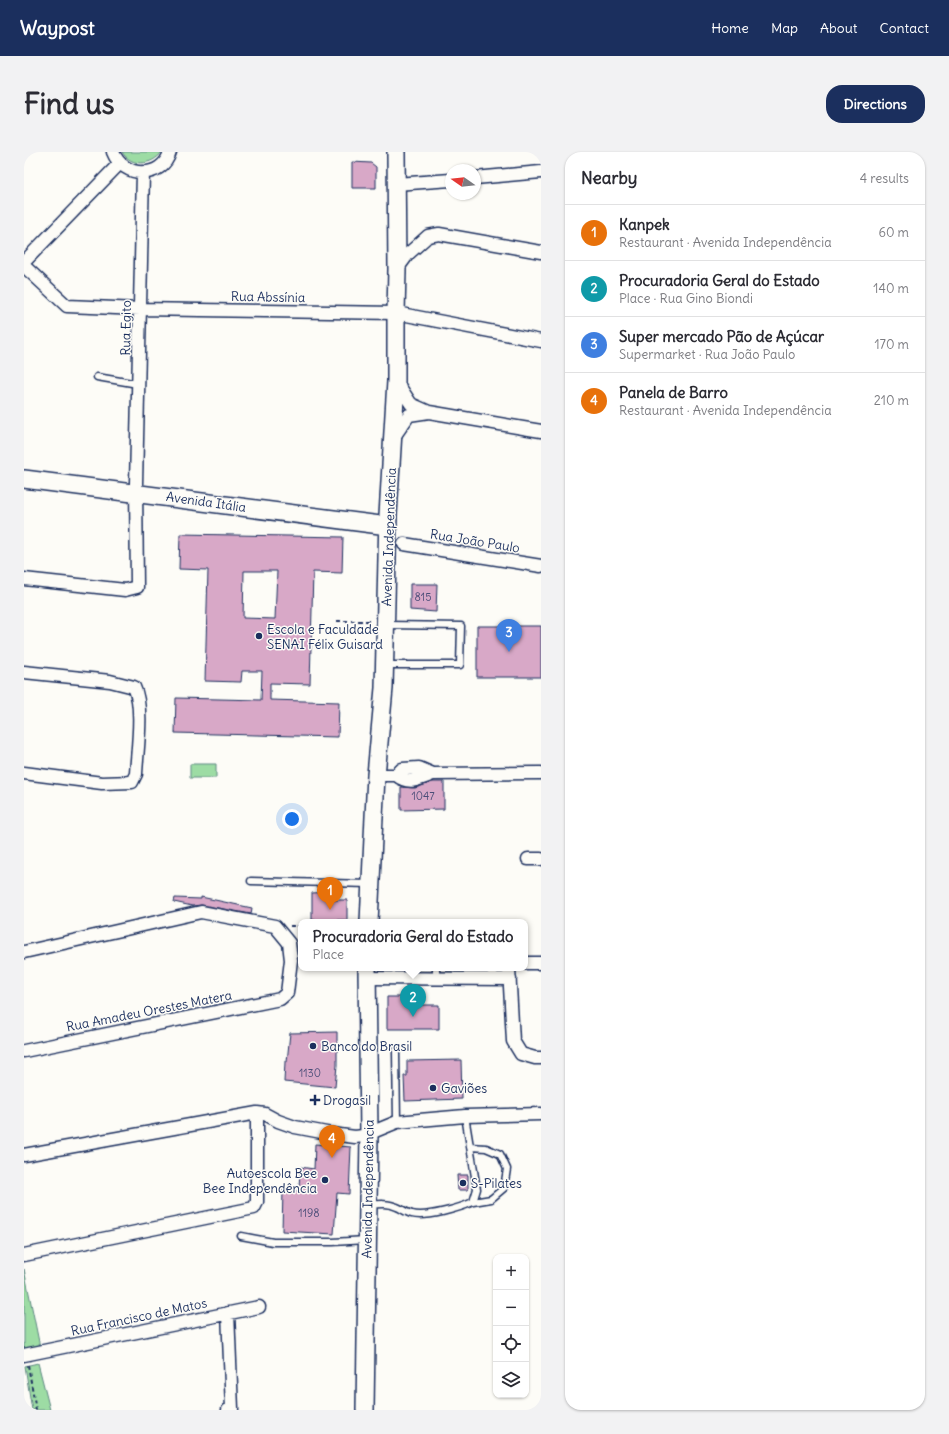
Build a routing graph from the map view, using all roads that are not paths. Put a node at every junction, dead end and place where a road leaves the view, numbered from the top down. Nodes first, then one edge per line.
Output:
1 (113, 152) edge
2 (170, 152) edge
3 (396, 152) edge
4 (120, 163) junction
5 (143, 172) junction
6 (541, 172) edge
7 (481, 177) edge
8 (445, 180) edge
9 (396, 184) junction
10 (541, 252) edge
11 (24, 262) edge
12 (24, 266) edge
13 (397, 269) junction
14 (140, 309) junction
15 (396, 313) junction
16 (541, 340) edge
17 (97, 377) dead end
18 (396, 381) junction
19 (138, 384) junction
20 (429, 412) junction
21 (541, 431) edge
22 (393, 438) junction
23 (24, 470) edge
24 (24, 479) edge
25 (136, 488) junction
26 (388, 521) junction
27 (404, 544) dead end
28 (541, 566) edge
29 (24, 578) edge
30 (386, 623) junction
31 (384, 665) junction
32 (24, 672) edge
33 (24, 773) edge
34 (541, 773) edge
35 (376, 775) junction
36 (528, 859) dead end
37 (541, 859) edge
38 (251, 881) dead end
39 (371, 884) junction
40 (370, 919) edge
41 (24, 952) edge
42 (528, 963) edge
43 (541, 963) edge
44 (367, 973) edge
45 (436, 973) edge
46 (510, 974) edge
47 (24, 1051) edge
48 (396, 1051) dead end
49 (541, 1058) edge
50 (257, 1113) junction
51 (541, 1114) edge
52 (465, 1116) junction
53 (397, 1122) junction
54 (369, 1134) junction
55 (470, 1147) junction
56 (24, 1155) edge
57 (473, 1202) junction
58 (368, 1205) junction
59 (241, 1236) dead end
60 (367, 1240) junction
61 (24, 1255) edge
62 (259, 1307) dead end
63 (228, 1313) junction
64 (25, 1355) edge
65 (230, 1410) edge
66 (365, 1410) edge

1 - 4 street
2 - 5 street
3 - 9 main road, Avenida Independência
4 - 5 street
4 - 11 street
5 - 14 street, Rua Egito
6 - 7 street
8 - 9 street
9 - 13 main road, Avenida Independência
10 - 13 street
12 - 14 street, Rua Abssínia
13 - 15 main road, Avenida Independência
14 - 15 street, Rua Abssínia
14 - 19 street, Rua Egito
15 - 16 street, Rua Abssínia
15 - 18 main road, Avenida Independência
17 - 19 lane
18 - 20 street
18 - 22 main road, Avenida Independência
19 - 25 street, Rua Egito
20 - 21 street
20 - 22 street
22 - 26 main road, Avenida Independência
23 - 25 main road, Avenida Itália
24 - 25 main road, Avenida Itália
25 - 26 main road, Avenida Itália
25 - 29 street, Rua Egito
26 - 30 main road, Avenida Independência
27 - 28 street, Rua João Paulo
30 - 31 main road, Avenida Independência
30 - 31 lane
31 - 35 main road, Avenida Independência
32 - 33 street
34 - 35 street
35 - 39 main road, Avenida Independência
36 - 37 street
38 - 39 lane
39 - 40 main road, Avenida Independência
41 - 47 street, Rua Amadeu Orestes Matera
42 - 43 street
44 - 45 street
44 - 54 main road, Avenida Independência
45 - 46 street
46 - 49 street
48 - 53 lane
50 - 54 street
50 - 56 street
50 - 61 street
51 - 52 street
52 - 53 street
52 - 55 lane
53 - 54 street
54 - 58 main road, Avenida Independência
55 - 57 lane
55 - 57 lane
57 - 58 lane
58 - 60 main road, Avenida Independência
59 - 60 lane
60 - 66 main road, Avenida Independência
62 - 63 street, Rua Francisco de Matos
63 - 64 street, Rua Francisco de Matos
63 - 65 street

